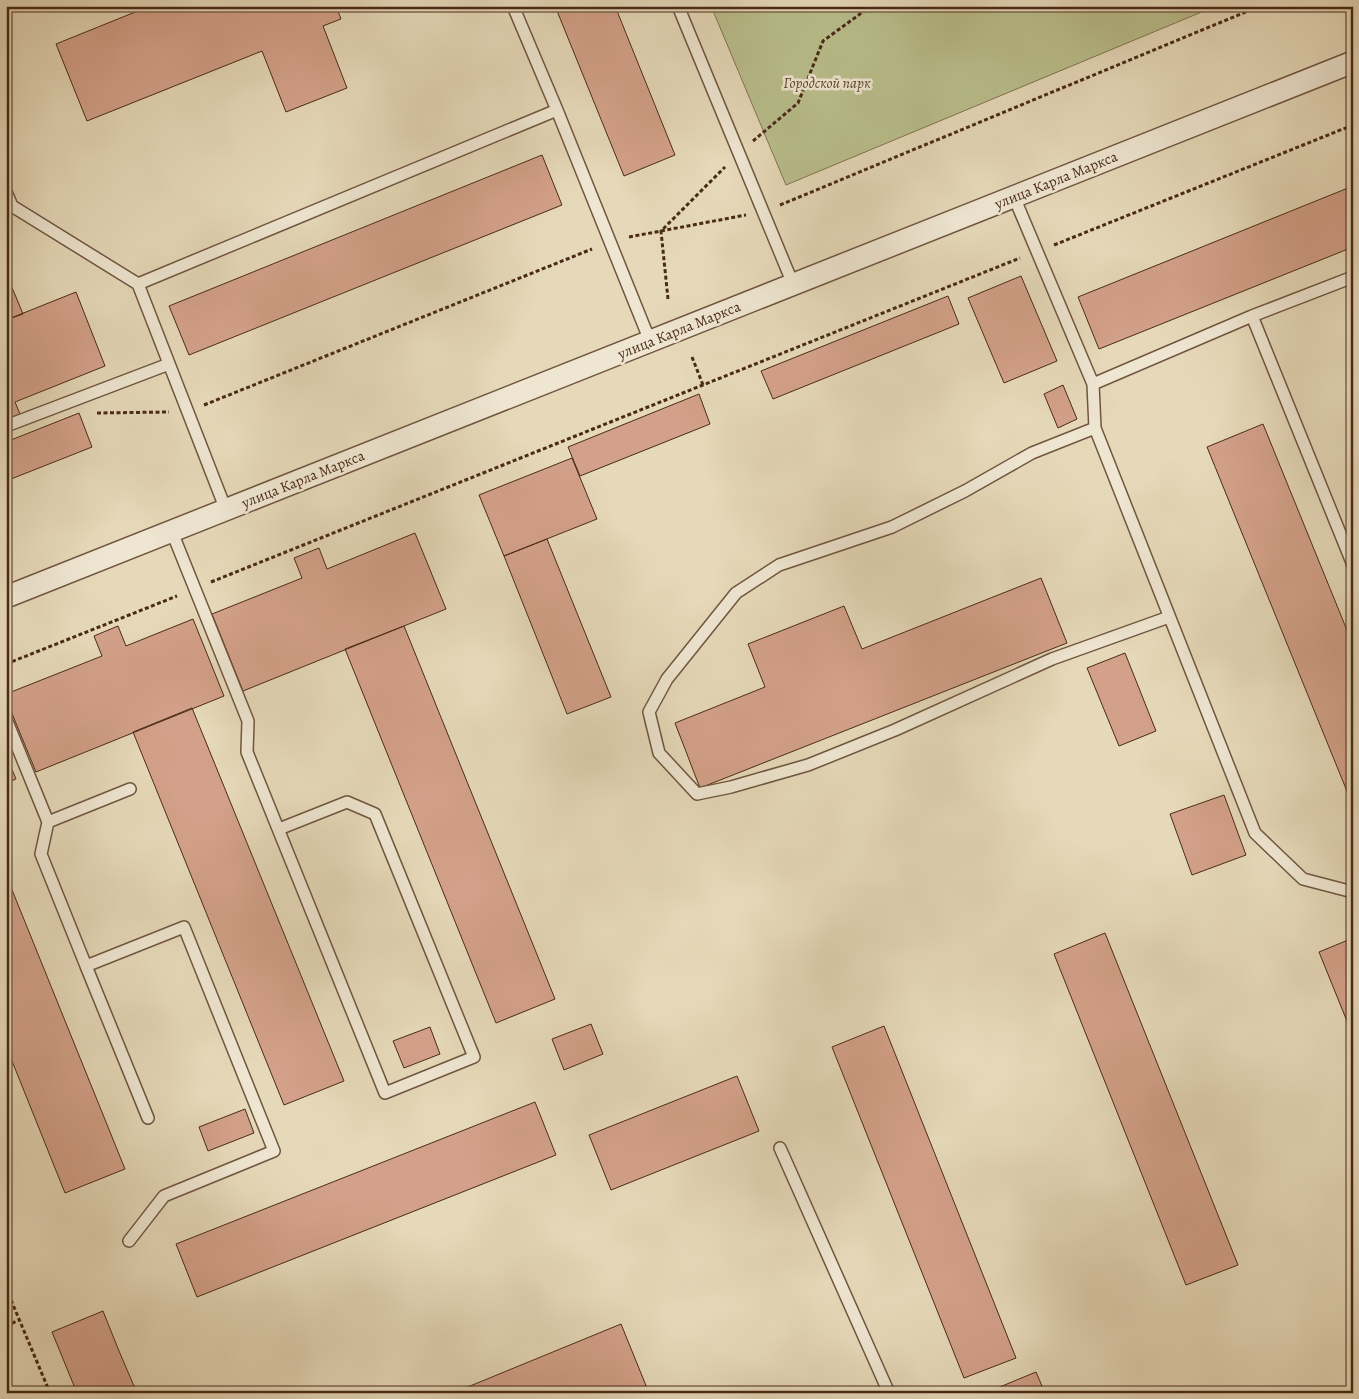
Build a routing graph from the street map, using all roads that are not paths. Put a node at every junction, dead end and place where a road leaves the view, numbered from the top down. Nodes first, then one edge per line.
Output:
1 (514, 6) edge
2 (678, 6) edge
3 (1353, 62) edge
4 (557, 110) junction
5 (6, 192) edge
6 (1014, 197) junction
7 (1353, 277) edge
8 (138, 284) junction
9 (793, 284) junction
10 (1252, 316) junction
11 (650, 341) junction
12 (169, 364) junction
13 (1092, 384) junction
14 (6, 426) edge
15 (1094, 428) junction
16 (226, 510) junction
17 (172, 532) junction
18 (1353, 565) edge
19 (6, 597) edge
20 (1170, 617) junction
21 (6, 719) edge
22 (130, 789) dead end
23 (48, 822) junction
24 (278, 829) junction
25 (1353, 892) edge
26 (86, 966) junction
27 (148, 1118) dead end
28 (780, 1148) dead end
29 (130, 1241) dead end
30 (889, 1393) edge

1 - 4 lane
2 - 9 lane
3 - 6 street, улица Карла Маркса
4 - 8 lane
4 - 11 lane
5 - 8 lane
6 - 9 street, улица Карла Маркса
6 - 13 lane
7 - 10 lane
8 - 12 lane
9 - 11 street, улица Карла Маркса
10 - 13 lane
10 - 18 lane
11 - 16 street, улица Карла Маркса
12 - 14 lane
12 - 16 lane
13 - 15 lane
15 - 20 lane
15 - 20 lane
16 - 17 street, улица Карла Маркса
17 - 19 street, улица Карла Маркса
17 - 24 lane
20 - 25 lane
21 - 23 lane
22 - 23 lane
23 - 26 lane
24 - 24 lane
26 - 27 lane
26 - 29 lane
28 - 30 lane

